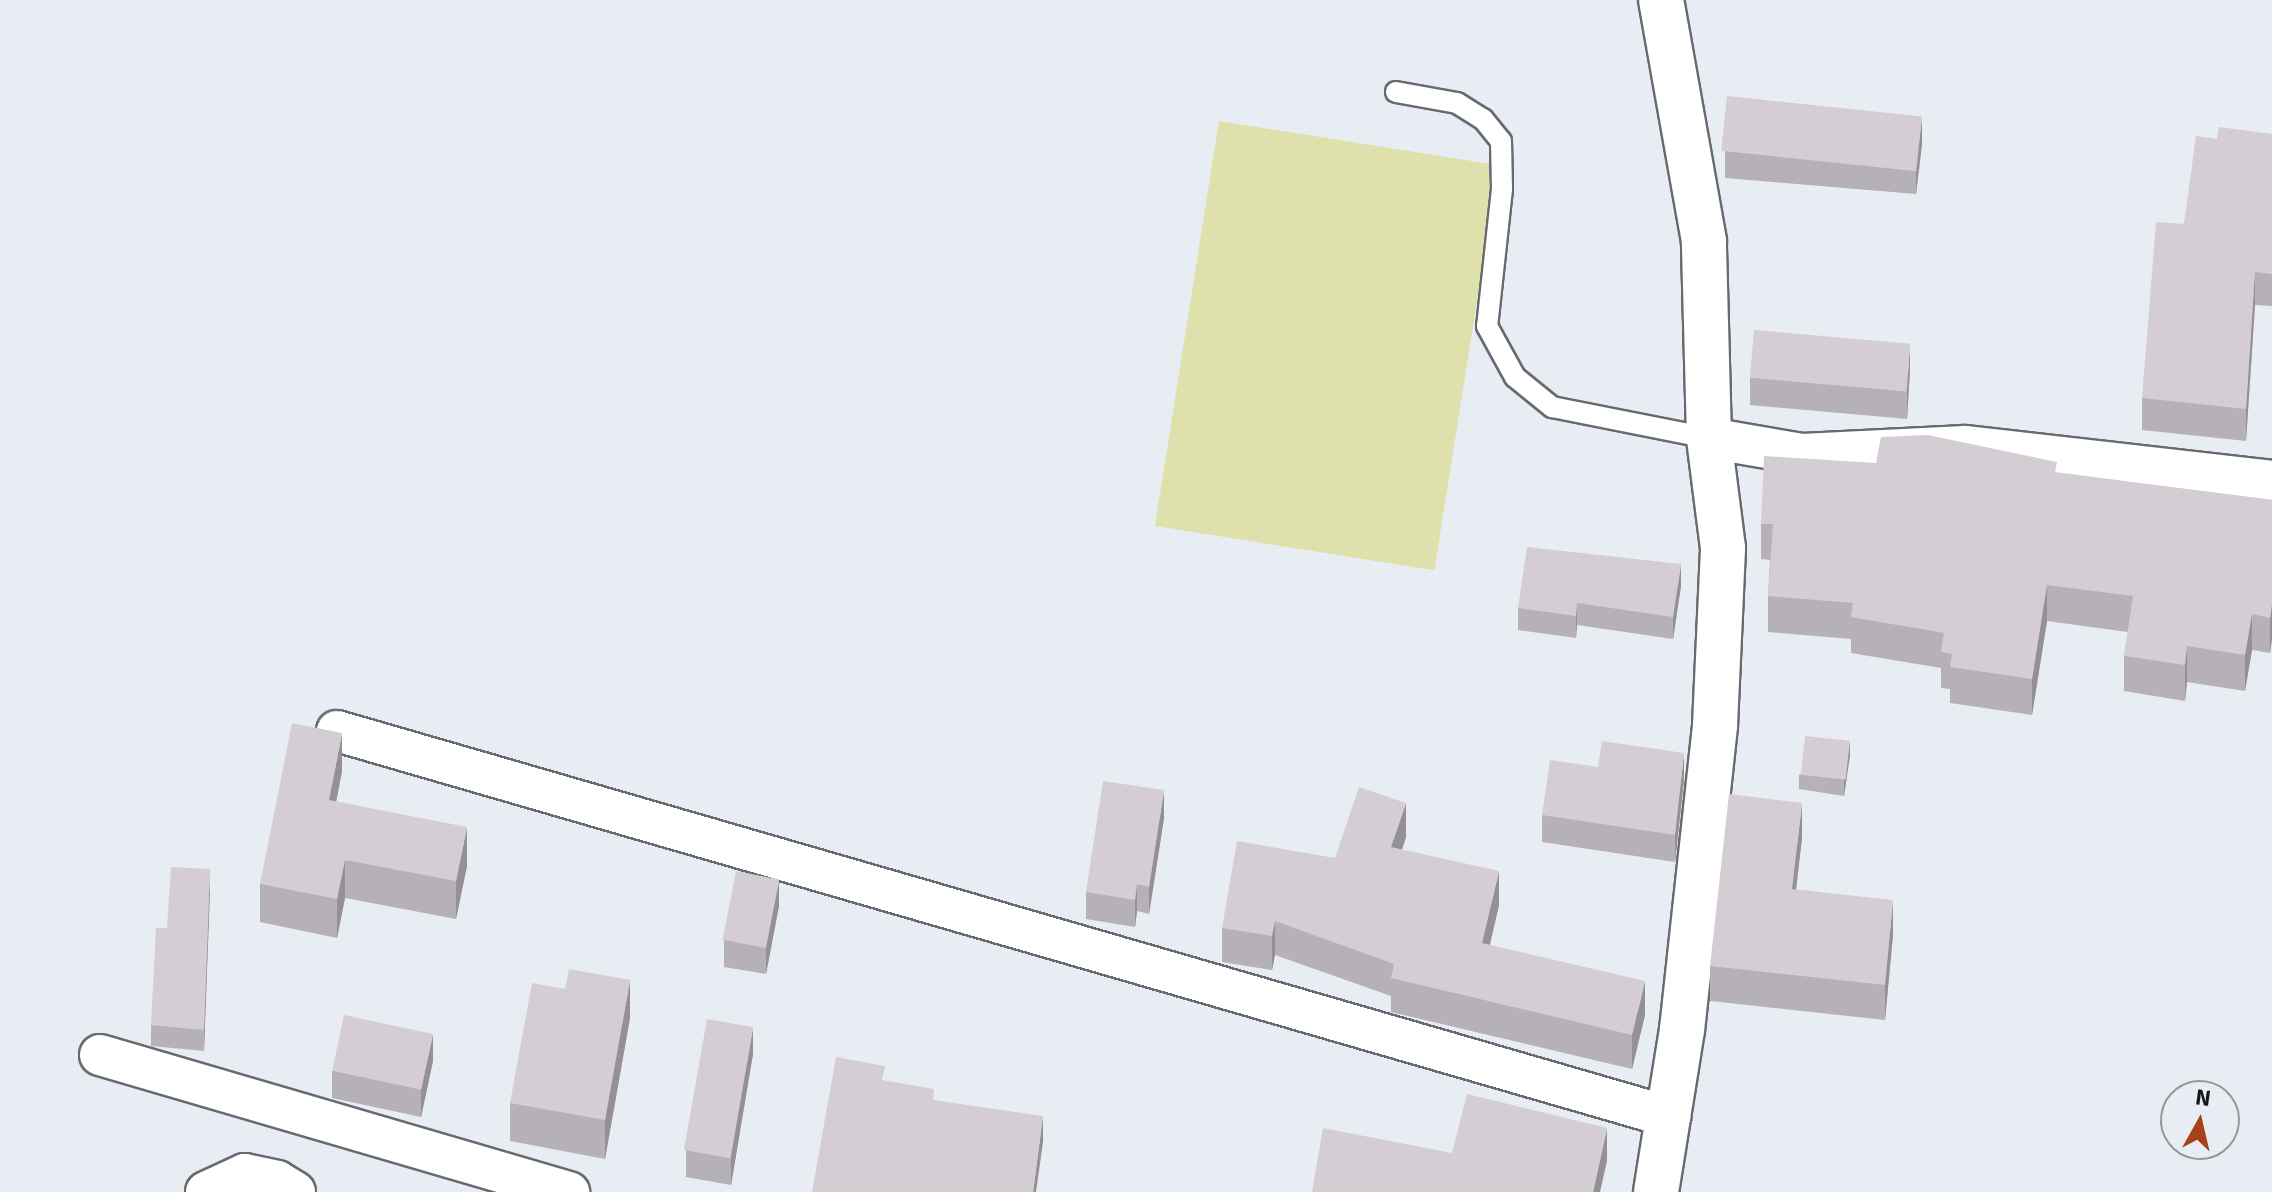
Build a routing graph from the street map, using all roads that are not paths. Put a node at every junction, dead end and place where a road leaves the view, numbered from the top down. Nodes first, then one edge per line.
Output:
1 (1661, 0) edge
2 (1396, 92) dead end
3 (1709, 438) junction
4 (2272, 481) edge
5 (337, 731) edge
6 (100, 1055) dead end
7 (1670, 1117) junction
8 (206, 1192) edge
9 (295, 1192) edge
10 (569, 1192) edge
11 (1656, 1192) edge

1 - 3 street
2 - 3 lane
3 - 4 street
3 - 7 street
5 - 7 street
6 - 10 street
7 - 11 street
8 - 9 street

